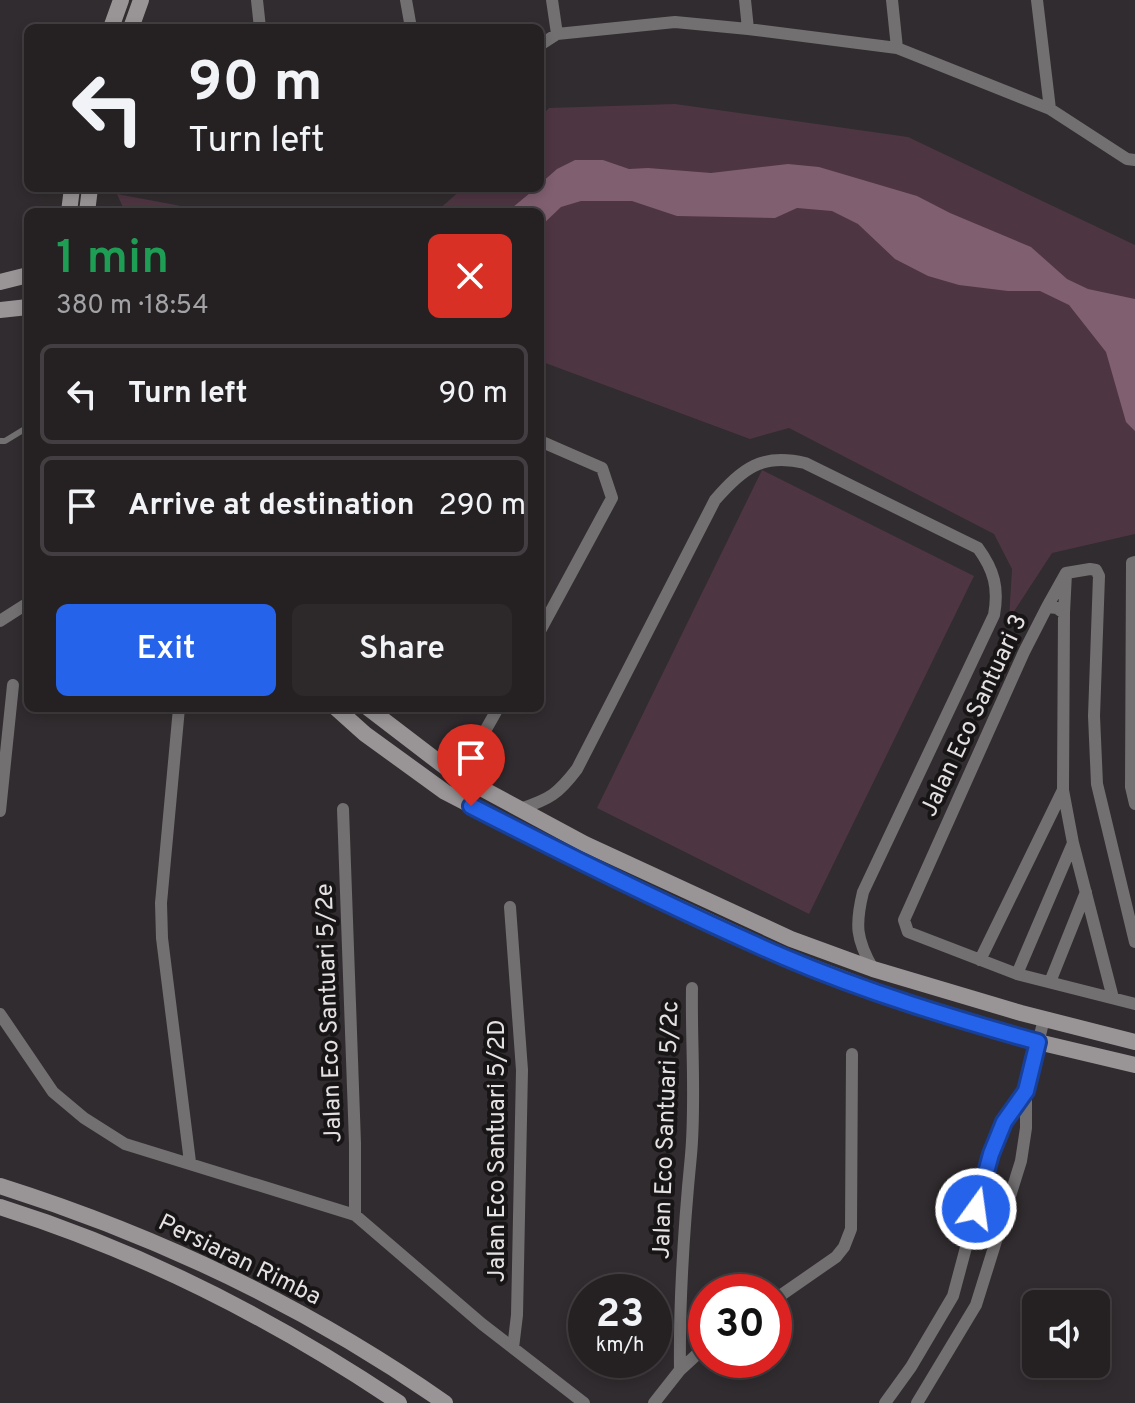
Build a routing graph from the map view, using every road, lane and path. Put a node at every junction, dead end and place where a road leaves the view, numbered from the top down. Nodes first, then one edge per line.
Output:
1 (121, 0) edge
2 (141, 0) edge
3 (257, 0) edge
4 (406, 0) edge
5 (552, 0) edge
6 (745, 0) edge
7 (892, 0) edge
8 (1037, 0) edge
9 (112, 24) edge
10 (132, 24) edge
11 (260, 24) edge
12 (410, 24) edge
13 (748, 29) junction
14 (557, 34) junction
15 (544, 42) edge
16 (897, 48) junction
17 (1050, 109) junction
18 (1135, 160) edge
19 (24, 276) edge
20 (0, 282) edge
21 (24, 307) edge
22 (0, 310) edge
23 (24, 429) edge
24 (0, 441) edge
25 (544, 443) edge
26 (1134, 562) edge
27 (1066, 573) junction
28 (24, 606) edge
29 (1047, 607) junction
30 (1064, 613) junction
31 (0, 621) edge
32 (544, 624) edge
33 (13, 685) dead end
34 (179, 712) edge
35 (340, 712) edge
36 (376, 712) edge
37 (496, 712) edge
38 (485, 731) dead end
39 (1063, 790) junction
40 (1135, 804) edge
41 (343, 809) dead end
42 (520, 809) junction
43 (0, 811) edge
44 (1073, 843) junction
45 (1086, 892) junction
46 (510, 907) dead end
47 (1135, 942) edge
48 (980, 960) junction
49 (873, 969) junction
50 (1017, 974) junction
51 (1050, 982) junction
52 (692, 988) dead end
53 (1113, 998) junction
54 (1135, 1004) edge
55 (0, 1014) edge
56 (1044, 1019) junction
57 (1038, 1042) junction
58 (1135, 1042) edge
59 (852, 1054) dead end
60 (1135, 1065) edge
61 (1026, 1091) junction
62 (190, 1162) junction
63 (0, 1186) edge
64 (0, 1207) edge
65 (355, 1215) junction
66 (792, 1288) edge
67 (513, 1348) junction
68 (688, 1363) edge
69 (680, 1370) junction
70 (918, 1402) edge
71 (399, 1403) edge
72 (445, 1403) edge
73 (584, 1403) edge
74 (654, 1403) edge
75 (885, 1403) edge

1 - 9 street
2 - 10 street
3 - 11 street
4 - 12 street
5 - 14 street
6 - 13 street
7 - 16 street
8 - 17 street
13 - 14 street
13 - 16 street
14 - 15 street
16 - 17 street
17 - 18 street
19 - 20 street
21 - 22 street
23 - 24 lane
25 - 32 street
26 - 40 street
27 - 29 street
27 - 30 street
27 - 47 street
28 - 31 street
29 - 30 street, Jalan Eco Santuari 3
29 - 48 street, Jalan Eco Santuari 3
30 - 39 street, Jalan Eco Santuari 3
33 - 43 street
34 - 62 street
35 - 57 street
36 - 42 street
37 - 38 street
39 - 44 street, Jalan Eco Santuari 3
39 - 48 street
41 - 65 street, Jalan Eco Santuari 5/2e
42 - 49 street
42 - 49 street
44 - 45 street, Jalan Eco Santuari 3
44 - 50 street
45 - 51 street
45 - 53 street, Jalan Eco Santuari 3
46 - 67 street, Jalan Eco Santuari 5/2D
48 - 50 street, Jalan Eco Santuari 3
49 - 56 street
50 - 51 street, Jalan Eco Santuari 3
51 - 53 street, Jalan Eco Santuari 3
52 - 69 street, Jalan Eco Santuari 5/2c
53 - 54 street, Jalan Eco Santuari 3
55 - 62 street
56 - 57 street
56 - 58 street
57 - 60 street
57 - 61 street
59 - 66 street
61 - 70 street
61 - 75 street
62 - 65 street
63 - 72 street, Persiaran Rimba
64 - 71 street, Persiaran Rimba
65 - 67 street
67 - 73 street
68 - 69 street
69 - 74 street

